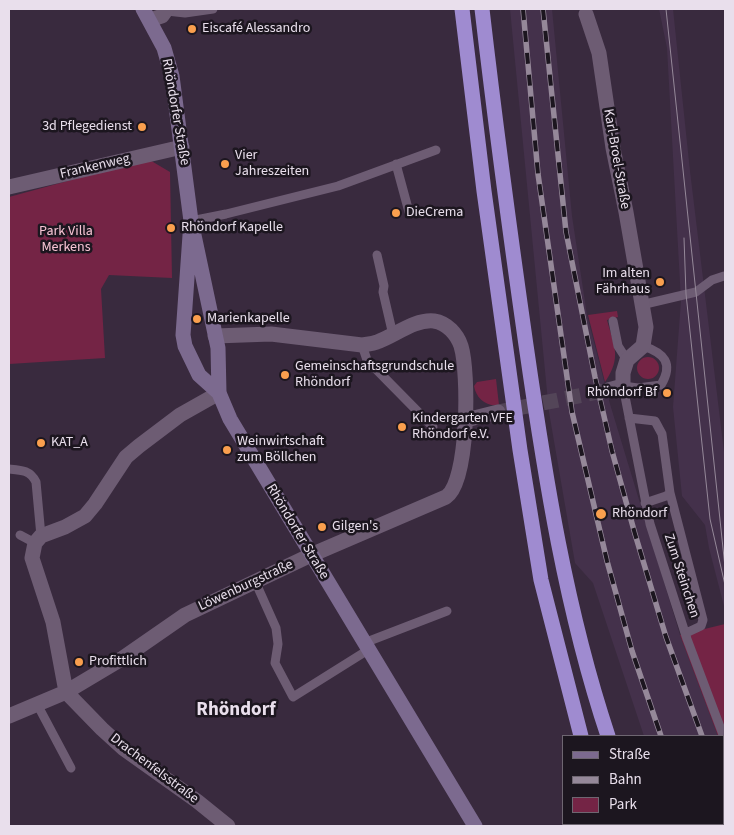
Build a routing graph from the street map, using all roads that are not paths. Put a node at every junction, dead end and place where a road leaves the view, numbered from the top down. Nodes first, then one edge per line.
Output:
1 (213, 9) edge
2 (462, 9) edge
3 (482, 9) edge
4 (167, 10) edge
5 (586, 14) dead end
6 (147, 15) edge
7 (182, 147) junction
8 (436, 150) dead end
9 (396, 164) junction
10 (9, 188) edge
11 (409, 212) dead end
12 (191, 221) junction
13 (377, 255) dead end
14 (724, 276) dead end
15 (641, 305) junction
16 (612, 322) dead end
17 (393, 335) junction
18 (216, 342) junction
19 (362, 345) junction
20 (643, 346) junction
21 (191, 358) junction
22 (627, 360) junction
23 (616, 388) junction
24 (219, 393) junction
25 (498, 412) tunnel mouth
26 (629, 418) junction
27 (466, 420) junction
28 (433, 427) dead end
29 (9, 469) edge
30 (670, 493) junction
31 (645, 503) junction
32 (20, 535) dead end
33 (38, 540) junction
34 (311, 555) junction
35 (255, 582) junction
36 (446, 612) dead end
37 (686, 633) junction
38 (366, 647) junction
39 (66, 692) junction
40 (37, 704) junction
41 (9, 716) edge
42 (581, 735) edge
43 (608, 735) edge
44 (723, 735) edge
45 (71, 768) dead end
46 (228, 826) edge
47 (475, 826) edge

1 - 4 lane
2 - 42 highway
3 - 43 highway
4 - 6 street
5 - 15 street, Karl-Broel-Straße
6 - 7 main road, Rhöndorfer Straße
7 - 10 street, Frankenweg
7 - 12 main road, Rhöndorfer Straße
8 - 9 lane
9 - 11 lane
9 - 12 lane
12 - 18 main road, Rhöndorfer Straße
12 - 21 main road, Rhöndorfer Straße
13 - 17 lane
14 - 15 lane
15 - 20 street, Karl-Broel-Straße
16 - 22 lane
17 - 19 street
17 - 27 street
18 - 19 street
18 - 21 main road
18 - 24 main road, Rhöndorfer Straße
19 - 28 lane
20 - 22 street
20 - 23 lane
21 - 24 main road, Rhöndorfer Straße
22 - 23 street
23 - 26 lane, Zum Steinchen
24 - 33 street
24 - 34 main road, Rhöndorfer Straße
25 - 27 street
26 - 30 lane
26 - 31 lane, Zum Steinchen
27 - 34 street, Löwenburgstraße
29 - 33 lane
30 - 31 lane
30 - 37 lane
31 - 37 lane, Zum Steinchen
32 - 33 lane
33 - 39 street
34 - 35 street, Löwenburgstraße
34 - 38 main road, Rhöndorfer Straße
35 - 38 lane
35 - 39 street, Löwenburgstraße
36 - 38 lane
37 - 44 lane, Zum Steinchen
38 - 47 main road, Rhöndorfer Straße
39 - 40 street, Löwenburgstraße
39 - 46 street, Drachenfelsstraße
40 - 41 street, Löwenburgstraße
40 - 45 lane

